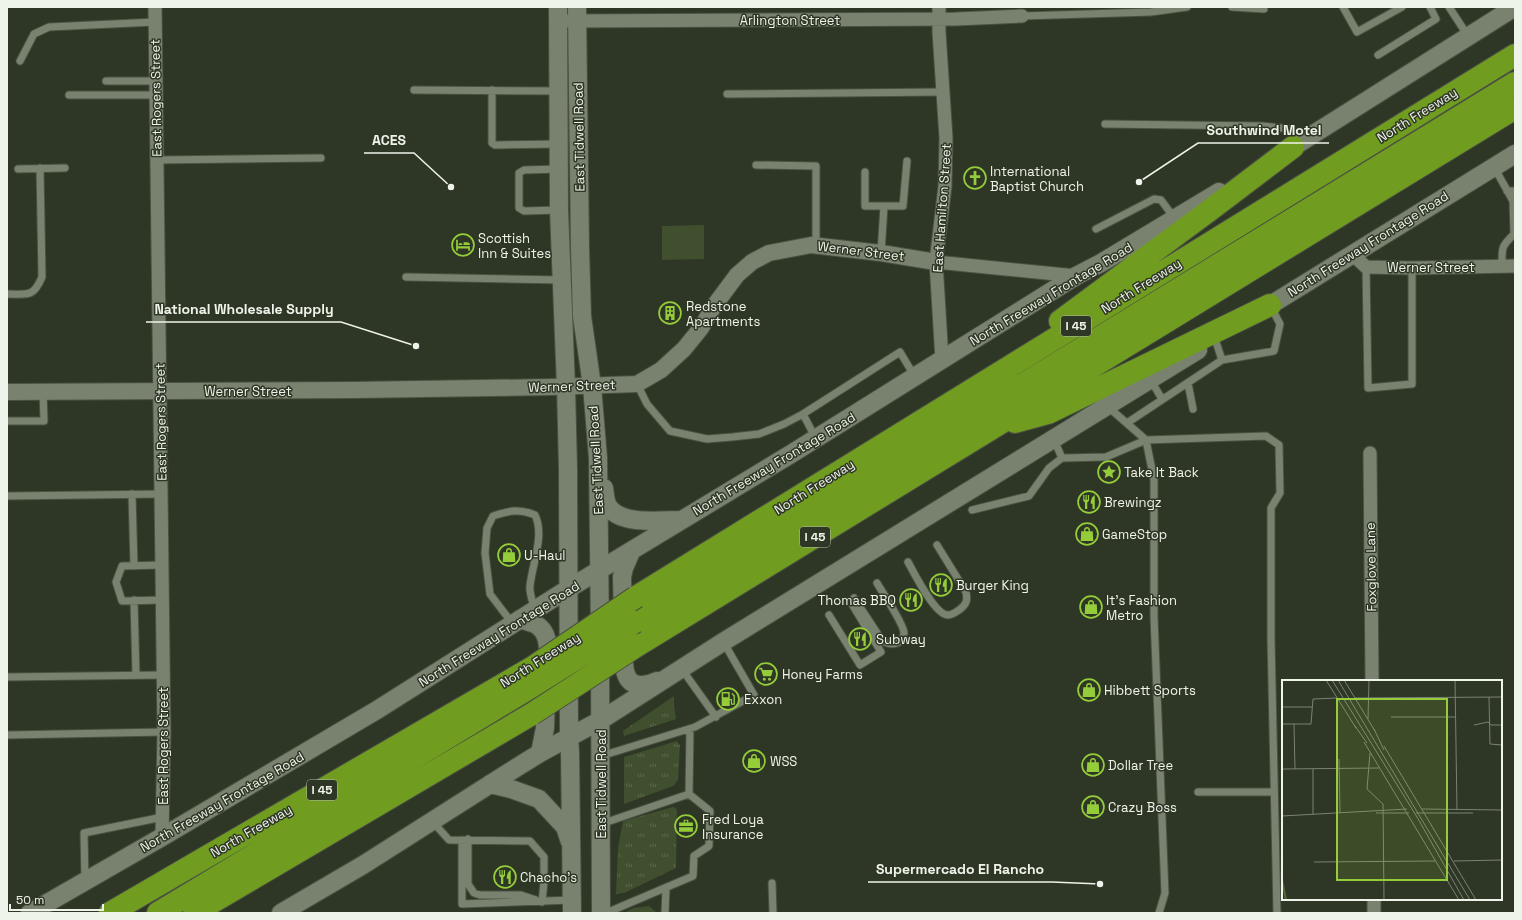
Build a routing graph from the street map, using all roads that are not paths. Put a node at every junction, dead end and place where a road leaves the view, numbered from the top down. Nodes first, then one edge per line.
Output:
1 (154, 7) edge
2 (1187, 7) edge
3 (1232, 7) edge
4 (1343, 7) edge
5 (1402, 7) edge
6 (1430, 7) edge
7 (1449, 7) edge
8 (1515, 7) edge
9 (1264, 9) dead end
10 (939, 13) edge
11 (558, 14) edge
12 (577, 14) edge
13 (1022, 16) joint
14 (155, 22) junction
15 (1468, 36) junction
16 (1378, 55) dead end
17 (1515, 55) edge
18 (20, 61) dead end
19 (106, 81) dead end
20 (156, 81) junction
21 (1515, 83) edge
22 (414, 90) dead end
23 (492, 90) junction
24 (559, 91) junction
25 (943, 92) junction
26 (727, 94) dead end
27 (69, 95) dead end
28 (156, 95) junction
29 (1515, 108) edge
30 (1105, 124) dead end
31 (559, 144) junction
32 (1295, 146) junction
33 (1515, 154) edge
34 (321, 158) dead end
35 (157, 160) junction
36 (906, 161) dead end
37 (756, 165) dead end
38 (1494, 166) junction
39 (40, 168) junction
40 (65, 168) dead end
41 (18, 169) dead end
42 (559, 169) junction
43 (865, 172) dead end
44 (1507, 191) junction
45 (1515, 191) edge
46 (884, 206) junction
47 (559, 210) junction
48 (1175, 219) junction
49 (1096, 229) dead end
50 (1515, 234) edge
51 (816, 245) junction
52 (560, 248) junction
53 (580, 248) junction
54 (881, 253) junction
55 (1352, 254) junction
56 (936, 262) junction
57 (1509, 266) edge
58 (1366, 267) junction
59 (1412, 268) junction
60 (1076, 276) junction
61 (406, 277) dead end
62 (562, 280) junction
63 (7, 294) edge
64 (1270, 305) junction
65 (1215, 339) junction
66 (942, 360) junction
67 (1222, 360) junction
68 (914, 377) junction
69 (1150, 379) junction
70 (1188, 383) junction
71 (637, 384) junction
72 (592, 386) junction
73 (566, 387) junction
74 (161, 391) junction
75 (7, 392) edge
76 (43, 392) junction
77 (1162, 400) junction
78 (1107, 406) junction
79 (1193, 409) dead end
80 (803, 414) junction
81 (928, 418) junction
82 (7, 421) edge
83 (1127, 423) junction
84 (991, 428) junction
85 (816, 439) junction
86 (1053, 439) junction
87 (1146, 440) junction
88 (1370, 453) dead end
89 (598, 458) junction
90 (1062, 458) junction
91 (132, 494) junction
92 (162, 494) junction
93 (7, 496) edge
94 (972, 510) dead end
95 (682, 520) junction
96 (937, 545) dead end
97 (631, 552) junction
98 (908, 562) dead end
99 (162, 565) junction
100 (134, 566) junction
101 (600, 571) junction
102 (877, 583) dead end
103 (568, 589) junction
104 (134, 600) junction
105 (163, 600) junction
106 (829, 614) dead end
107 (523, 618) junction
108 (723, 642) junction
109 (681, 668) junction
110 (136, 675) junction
111 (164, 675) junction
112 (7, 677) edge
113 (532, 677) junction
114 (663, 680) junction
115 (1372, 680) edge
116 (716, 717) junction
117 (601, 720) junction
118 (690, 729) junction
119 (164, 732) junction
120 (7, 735) edge
121 (568, 738) junction
122 (540, 753) junction
123 (601, 756) junction
124 (490, 784) junction
125 (1198, 792) dead end
126 (1274, 792) junction
127 (689, 794) junction
128 (163, 817) junction
129 (432, 821) junction
130 (600, 824) junction
131 (162, 837) junction
132 (465, 840) junction
133 (572, 844) junction
134 (572, 869) junction
135 (600, 869) junction
136 (86, 881) junction
137 (772, 883) dead end
138 (666, 888) junction
139 (1374, 900) edge
140 (542, 902) junction
141 (572, 907) edge
142 (30, 913) edge
143 (110, 913) edge
144 (158, 913) edge
145 (194, 913) edge
146 (281, 913) edge
147 (601, 913) edge
148 (606, 913) edge
149 (665, 913) edge
150 (773, 913) edge
151 (1159, 913) edge
152 (1277, 913) edge
153 (1374, 913) edge

1 - 14 street, East Rogers Street
2 - 13 lane
3 - 9 lane
4 - 5 lane
6 - 16 lane
7 - 15 lane
8 - 15 main road, North Freeway Frontage Road
10 - 12 street, Arlington Street
10 - 13 street, Arlington Street
10 - 25 street, East Hamilton Street
11 - 12 street, Arlington Street
11 - 24 main road, East Tidwell Road
12 - 53 main road, East Tidwell Road
14 - 18 lane
14 - 20 street, East Rogers Street
15 - 32 main road, North Freeway Frontage Road
17 - 81 highway, North Freeway / I 45
19 - 20 lane
20 - 28 street, East Rogers Street
21 - 113 highway, North Freeway / I 45, bridge
22 - 23 lane
23 - 24 lane
23 - 31 lane
24 - 31 main road, East Tidwell Road
25 - 26 lane
25 - 56 street, East Hamilton Street
27 - 28 lane
28 - 35 street, East Rogers Street
29 - 84 highway, I 45
30 - 32 lane
31 - 42 main road, East Tidwell Road
32 - 48 main road, North Freeway Frontage Road
32 - 81 highway
33 - 38 main road, North Freeway Frontage Road
34 - 35 lane
35 - 74 street, East Rogers Street
36 - 46 lane
37 - 51 lane
38 - 44 lane
38 - 55 main road, North Freeway Frontage Road
39 - 40 lane
39 - 41 lane
39 - 63 lane
42 - 47 main road, East Tidwell Road
42 - 47 lane
43 - 46 lane
44 - 45 lane
44 - 50 lane
46 - 54 lane
47 - 52 main road, East Tidwell Road
48 - 49 lane
48 - 60 main road, North Freeway Frontage Road
50 - 57 lane
51 - 54 street, Werner Street
51 - 71 street, Werner Street
52 - 53 main road
52 - 62 main road, East Tidwell Road
53 - 72 main road, East Tidwell Road
54 - 56 street, Werner Street
55 - 58 street
55 - 64 main road, North Freeway Frontage Road
56 - 60 street, Werner Street
56 - 66 street, East Hamilton Street
57 - 59 street, Werner Street
58 - 59 street, Werner Street
58 - 59 lane
60 - 66 main road, North Freeway Frontage Road
61 - 62 lane
62 - 73 main road, East Tidwell Road
64 - 65 main road, North Freeway Frontage Road
64 - 67 lane
64 - 84 highway
65 - 67 lane
65 - 69 main road, North Freeway Frontage Road
66 - 68 main road, North Freeway Frontage Road
67 - 70 lane
68 - 80 lane
68 - 85 main road, North Freeway Frontage Road
69 - 77 lane
69 - 78 main road, North Freeway Frontage Road
70 - 77 lane
70 - 79 lane
71 - 72 street, Werner Street
71 - 80 lane
72 - 73 street, Werner Street
72 - 89 main road, East Tidwell Road
73 - 74 street, Werner Street
73 - 103 main road, East Tidwell Road
74 - 76 street, Werner Street
74 - 92 street, East Rogers Street
75 - 76 street, Werner Street
76 - 82 lane
77 - 83 lane
78 - 83 lane
78 - 86 main road, North Freeway Frontage Road
80 - 85 lane
81 - 113 highway, North Freeway / I 45, bridge
83 - 87 lane
84 - 145 highway, I 45, bridge
85 - 95 main road, North Freeway Frontage Road
86 - 90 lane
86 - 108 main road, North Freeway Frontage Road
87 - 90 lane
87 - 126 lane
87 - 151 lane
88 - 115 street, Foxglove Lane
89 - 95 main road
89 - 101 main road, East Tidwell Road
90 - 94 lane
91 - 92 lane
91 - 93 lane
91 - 100 lane
92 - 99 street, East Rogers Street
95 - 97 main road, North Freeway Frontage Road
96 - 98 lane
97 - 101 main road, North Freeway Frontage Road
97 - 114 main road
99 - 100 lane
99 - 105 street, East Rogers Street
100 - 104 lane
101 - 103 main road, North Freeway Frontage Road
101 - 117 main road, East Tidwell Road
102 - 106 lane
103 - 107 main road, North Freeway Frontage Road
103 - 121 main road, East Tidwell Road
104 - 105 lane
104 - 110 lane
105 - 111 street, East Rogers Street
107 - 107 lane
107 - 122 main road
107 - 131 main road, North Freeway Frontage Road
108 - 109 main road, North Freeway Frontage Road
108 - 116 lane
109 - 114 main road, North Freeway Frontage Road
109 - 116 lane
110 - 111 lane
110 - 112 lane
111 - 119 street, East Rogers Street
113 - 143 highway, North Freeway / I 45
113 - 144 highway, North Freeway
114 - 117 main road, North Freeway Frontage Road
116 - 118 lane
117 - 121 main road, North Freeway Frontage Road
117 - 123 main road, East Tidwell Road
118 - 123 lane
118 - 127 lane
119 - 120 lane
119 - 128 street, East Rogers Street
121 - 122 main road, North Freeway Frontage Road
121 - 133 main road, East Tidwell Road
122 - 124 main road, North Freeway Frontage Road
123 - 130 main road, East Tidwell Road
124 - 129 main road, North Freeway Frontage Road
124 - 133 main road
125 - 126 lane
126 - 152 lane
127 - 130 lane
127 - 138 lane
128 - 131 street, East Rogers Street
128 - 136 lane
129 - 132 lane
129 - 146 main road, North Freeway Frontage Road
130 - 135 main road, East Tidwell Road
131 - 136 main road, North Freeway Frontage Road
132 - 140 lane
132 - 140 lane
132 - 140 lane
133 - 134 main road, East Tidwell Road
134 - 135 main road
134 - 141 main road, East Tidwell Road
135 - 147 main road, East Tidwell Road
136 - 142 main road, North Freeway Frontage Road
137 - 150 lane
138 - 148 lane
138 - 149 lane
139 - 153 street
140 - 141 lane

